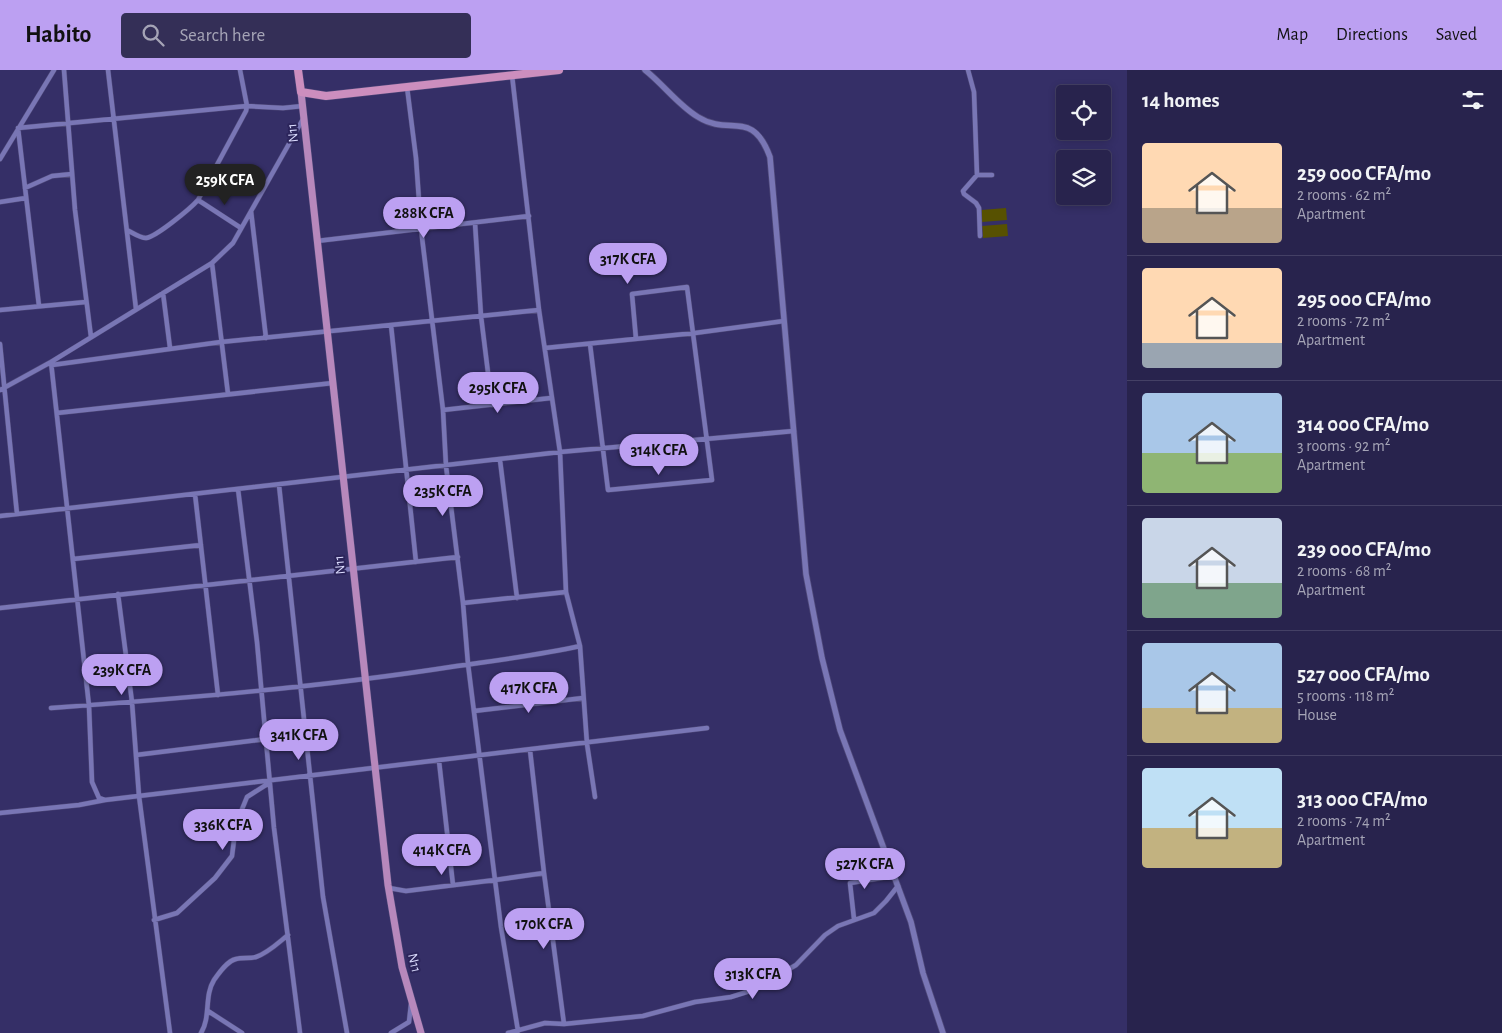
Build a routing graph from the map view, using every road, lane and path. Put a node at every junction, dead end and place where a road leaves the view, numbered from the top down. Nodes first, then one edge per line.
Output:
1 (54, 70) edge
2 (64, 70) edge
3 (108, 70) edge
4 (240, 70) edge
5 (298, 70) edge
6 (559, 70) edge
7 (645, 70) edge
8 (968, 70) edge
9 (512, 75) junction
10 (408, 87) junction
11 (301, 92) junction
12 (247, 106) junction
13 (303, 106) junction
14 (304, 118) junction
15 (113, 119) junction
16 (67, 123) junction
17 (18, 128) junction
18 (0, 160) edge
19 (72, 174) junction
20 (978, 175) junction
21 (992, 175) dead end
22 (25, 188) junction
23 (26, 198) junction
24 (198, 200) junction
25 (0, 202) edge
26 (251, 211) junction
27 (529, 216) junction
28 (476, 222) junction
29 (241, 228) junction
30 (421, 229) junction
31 (127, 230) junction
32 (980, 236) dead end
33 (318, 241) junction
34 (212, 263) junction
35 (163, 293) junction
36 (86, 302) junction
37 (38, 306) junction
38 (136, 309) junction
39 (0, 310) edge
40 (539, 310) junction
41 (481, 316) junction
42 (432, 321) junction
43 (784, 322) junction
44 (391, 325) junction
45 (327, 332) junction
46 (695, 334) junction
47 (91, 337) junction
48 (266, 338) junction
49 (636, 339) junction
50 (221, 342) junction
51 (0, 344) edge
52 (590, 344) junction
53 (170, 348) junction
54 (545, 348) junction
55 (51, 363) junction
56 (333, 383) junction
57 (2, 389) edge
58 (228, 394) junction
59 (552, 398) junction
60 (492, 405) junction
61 (443, 410) junction
62 (57, 413) junction
63 (794, 431) junction
64 (707, 439) junction
65 (602, 448) junction
66 (560, 452) junction
67 (500, 460) junction
68 (446, 466) junction
69 (407, 470) junction
70 (343, 478) junction
71 (279, 485) junction
72 (238, 489) junction
73 (196, 494) junction
74 (67, 508) junction
75 (17, 514) junction
76 (0, 516) edge
77 (201, 545) junction
78 (458, 557) junction
79 (73, 559) junction
80 (416, 562) junction
81 (353, 568) junction
82 (288, 576) junction
83 (249, 580) junction
84 (205, 585) junction
85 (566, 592) junction
86 (118, 594) junction
87 (517, 598) junction
88 (78, 600) junction
89 (464, 603) junction
90 (0, 608) edge
91 (580, 646) junction
92 (468, 664) junction
93 (366, 680) junction
94 (300, 686) junction
95 (262, 691) junction
96 (218, 695) junction
97 (583, 698) junction
98 (132, 702) junction
99 (89, 706) junction
100 (51, 708) dead end
101 (474, 711) junction
102 (707, 728) dead end
103 (266, 739) junction
104 (587, 744) junction
105 (530, 750) junction
106 (136, 755) junction
107 (479, 755) junction
108 (440, 761) junction
109 (376, 769) junction
110 (310, 776) junction
111 (269, 781) junction
112 (139, 796) junction
113 (595, 797) dead end
114 (105, 800) junction
115 (0, 813) edge
116 (544, 873) junction
117 (894, 876) junction
118 (495, 880) junction
119 (453, 885) junction
120 (898, 886) junction
121 (389, 888) junction
122 (854, 919) junction
123 (154, 920) junction
124 (288, 935) junction
125 (411, 1002) junction
126 (208, 1011) junction
127 (564, 1024) junction
128 (518, 1031) junction
129 (170, 1033) edge
130 (201, 1033) edge
131 (242, 1033) edge
132 (300, 1033) edge
133 (347, 1033) edge
134 (391, 1033) edge
135 (421, 1033) edge
136 (508, 1033) edge
137 (943, 1033) edge

1 - 17 street
2 - 16 street
3 - 15 street
4 - 12 street
5 - 11 highway
6 - 9 highway
7 - 43 street
8 - 20 street
9 - 10 highway
9 - 27 street
10 - 11 highway
10 - 30 street
11 - 13 main road, N11
12 - 13 street
12 - 15 street
12 - 24 street
13 - 14 main road, N11
14 - 26 street
14 - 33 main road, N11
15 - 16 street
15 - 31 street
16 - 17 street
16 - 19 street
17 - 18 street
17 - 22 street
19 - 22 street
19 - 36 street
20 - 21 street
20 - 32 street
22 - 23 street
23 - 25 street
23 - 37 street
24 - 29 street
24 - 31 street
26 - 29 street
26 - 48 street
27 - 28 street
27 - 40 street
28 - 30 street
28 - 41 street
29 - 34 street
30 - 33 street
30 - 42 street
31 - 38 street
33 - 45 main road, N11
34 - 35 street
34 - 50 street
35 - 38 street
35 - 53 street
36 - 37 street
36 - 47 street
37 - 39 street
38 - 47 street
40 - 41 street
40 - 54 street
41 - 42 street
41 - 60 street
42 - 44 street
42 - 61 street
43 - 46 street
43 - 63 street
44 - 45 street
44 - 69 street
45 - 48 street
45 - 56 main road, N11
46 - 49 street
46 - 49 street
46 - 64 street
47 - 55 street
48 - 50 street
49 - 52 street
50 - 53 street
50 - 58 street
51 - 57 street
52 - 54 street
52 - 65 street
53 - 55 street
54 - 59 street
55 - 57 street
55 - 62 street
56 - 58 street
56 - 70 main road, N11
57 - 75 street
58 - 62 street
59 - 60 street
59 - 66 street
60 - 61 street
61 - 68 street
62 - 74 street
63 - 64 street
63 - 117 street
64 - 65 street
64 - 65 street
65 - 66 street
66 - 67 street
66 - 85 street
67 - 68 street
67 - 87 street
68 - 69 street
68 - 78 street
69 - 70 street
69 - 80 street
70 - 71 street
70 - 81 main road, N11
71 - 72 street
71 - 82 street
72 - 73 street
72 - 83 street
73 - 74 street
73 - 77 street
74 - 75 street
74 - 79 street
75 - 76 street
77 - 79 street
77 - 84 street
78 - 80 street
78 - 89 street
79 - 88 street
80 - 81 street
81 - 82 street
81 - 93 main road, N11
82 - 83 street
82 - 94 street
83 - 84 street
83 - 95 street
84 - 86 street
84 - 96 street
85 - 87 street
85 - 91 street
86 - 88 street
86 - 98 street
87 - 89 street
88 - 90 street
88 - 99 street
89 - 92 street
91 - 92 street
91 - 97 street
92 - 93 street
92 - 101 street
93 - 94 street
93 - 109 main road, N11
94 - 95 street
94 - 110 street
95 - 96 street
95 - 103 street
96 - 98 street
97 - 101 street
97 - 104 street
98 - 99 street
98 - 106 street
99 - 100 street
99 - 114 street
101 - 107 street
102 - 104 street
103 - 106 street
103 - 111 street
104 - 105 street
104 - 113 street
105 - 107 street
105 - 116 street
106 - 112 street
107 - 108 street
107 - 118 street
108 - 109 street
108 - 119 street
109 - 110 street
109 - 121 main road, N11
110 - 111 street
110 - 133 street
111 - 112 street
111 - 123 street
111 - 124 street
112 - 114 street
112 - 123 street
114 - 115 street
116 - 118 street
116 - 127 street
117 - 120 street
117 - 122 street
118 - 119 street
118 - 128 street
119 - 121 street
120 - 122 street
120 - 137 street
121 - 125 main road, N11
122 - 127 street
123 - 129 street
124 - 126 street
124 - 132 street
125 - 134 street
125 - 135 main road, N11
126 - 130 street
126 - 131 street
127 - 128 street
128 - 136 street

